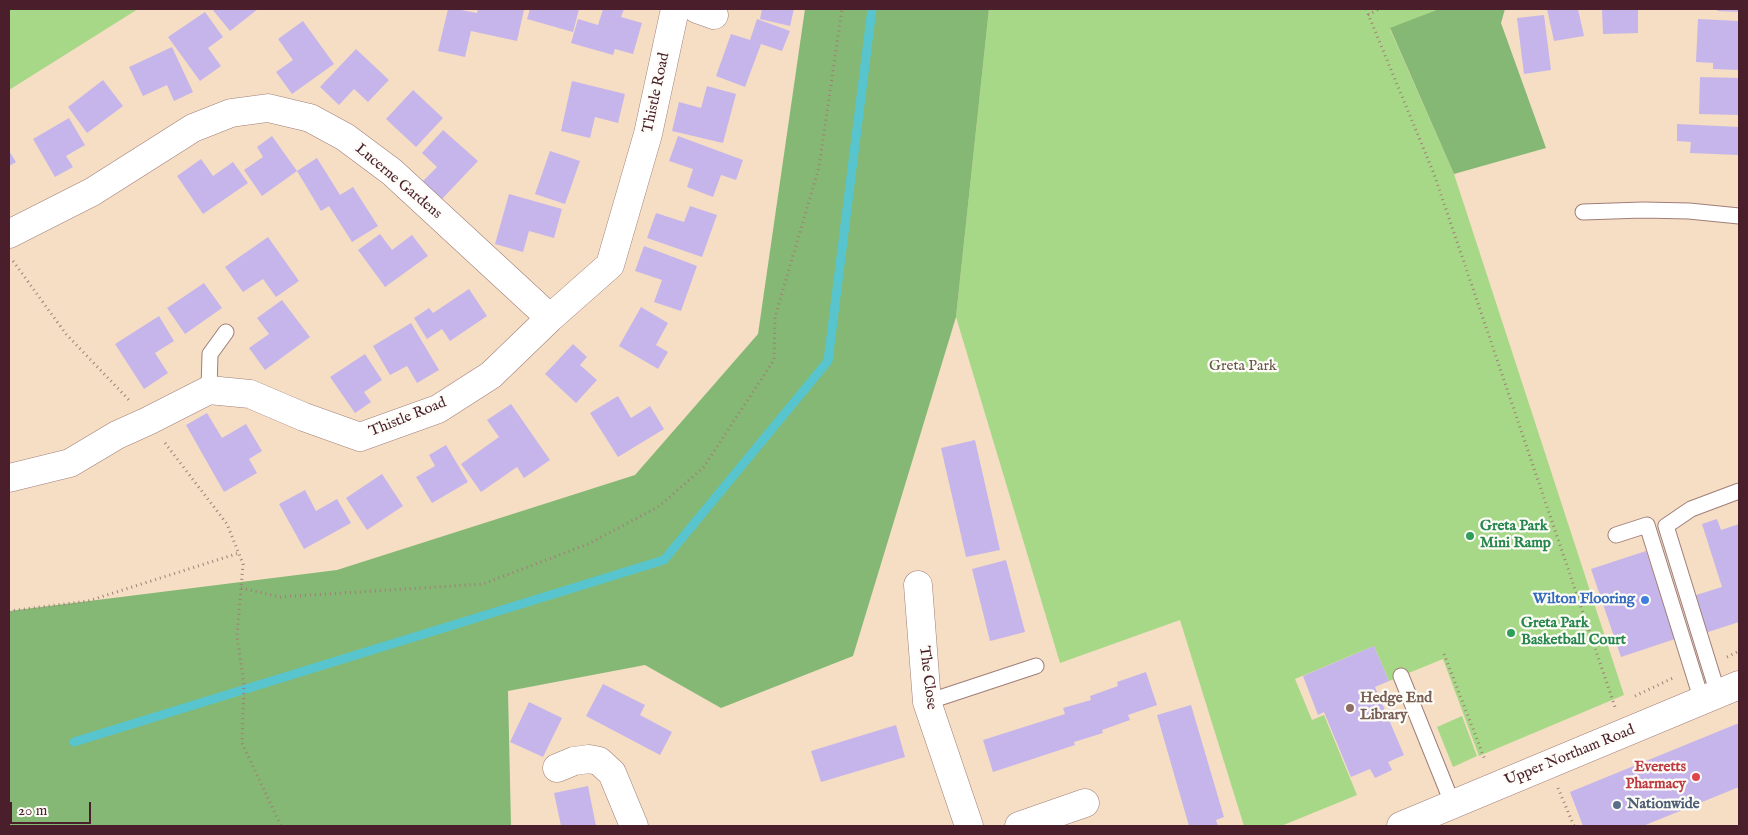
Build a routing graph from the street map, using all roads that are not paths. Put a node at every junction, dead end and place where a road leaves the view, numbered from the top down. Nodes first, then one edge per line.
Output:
1 (675, 9) edge
2 (1583, 212) dead end
3 (1739, 216) edge
4 (9, 234) edge
5 (550, 318) junction
6 (226, 332) dead end
7 (209, 390) junction
8 (9, 478) edge
9 (1739, 491) edge
10 (1616, 535) dead end
11 (918, 585) dead end
12 (1036, 666) dead end
13 (1401, 676) dead end
14 (1720, 693) edge
15 (927, 702) junction
16 (557, 768) dead end
17 (1085, 803) dead end
18 (1453, 805) junction
19 (634, 826) edge
20 (969, 826) edge
21 (1019, 826) edge
22 (1401, 826) edge

1 - 5 street, Thistle Road
2 - 3 lane
4 - 5 street, Lucerne Gardens
5 - 7 street, Thistle Road
6 - 7 lane
7 - 8 street
9 - 14 lane
10 - 14 lane
11 - 15 street, The Close
12 - 15 lane
13 - 18 lane
14 - 18 street, Upper Northam Road
15 - 20 street, The Close
16 - 19 street
17 - 21 street
18 - 22 street, Upper Northam Road

